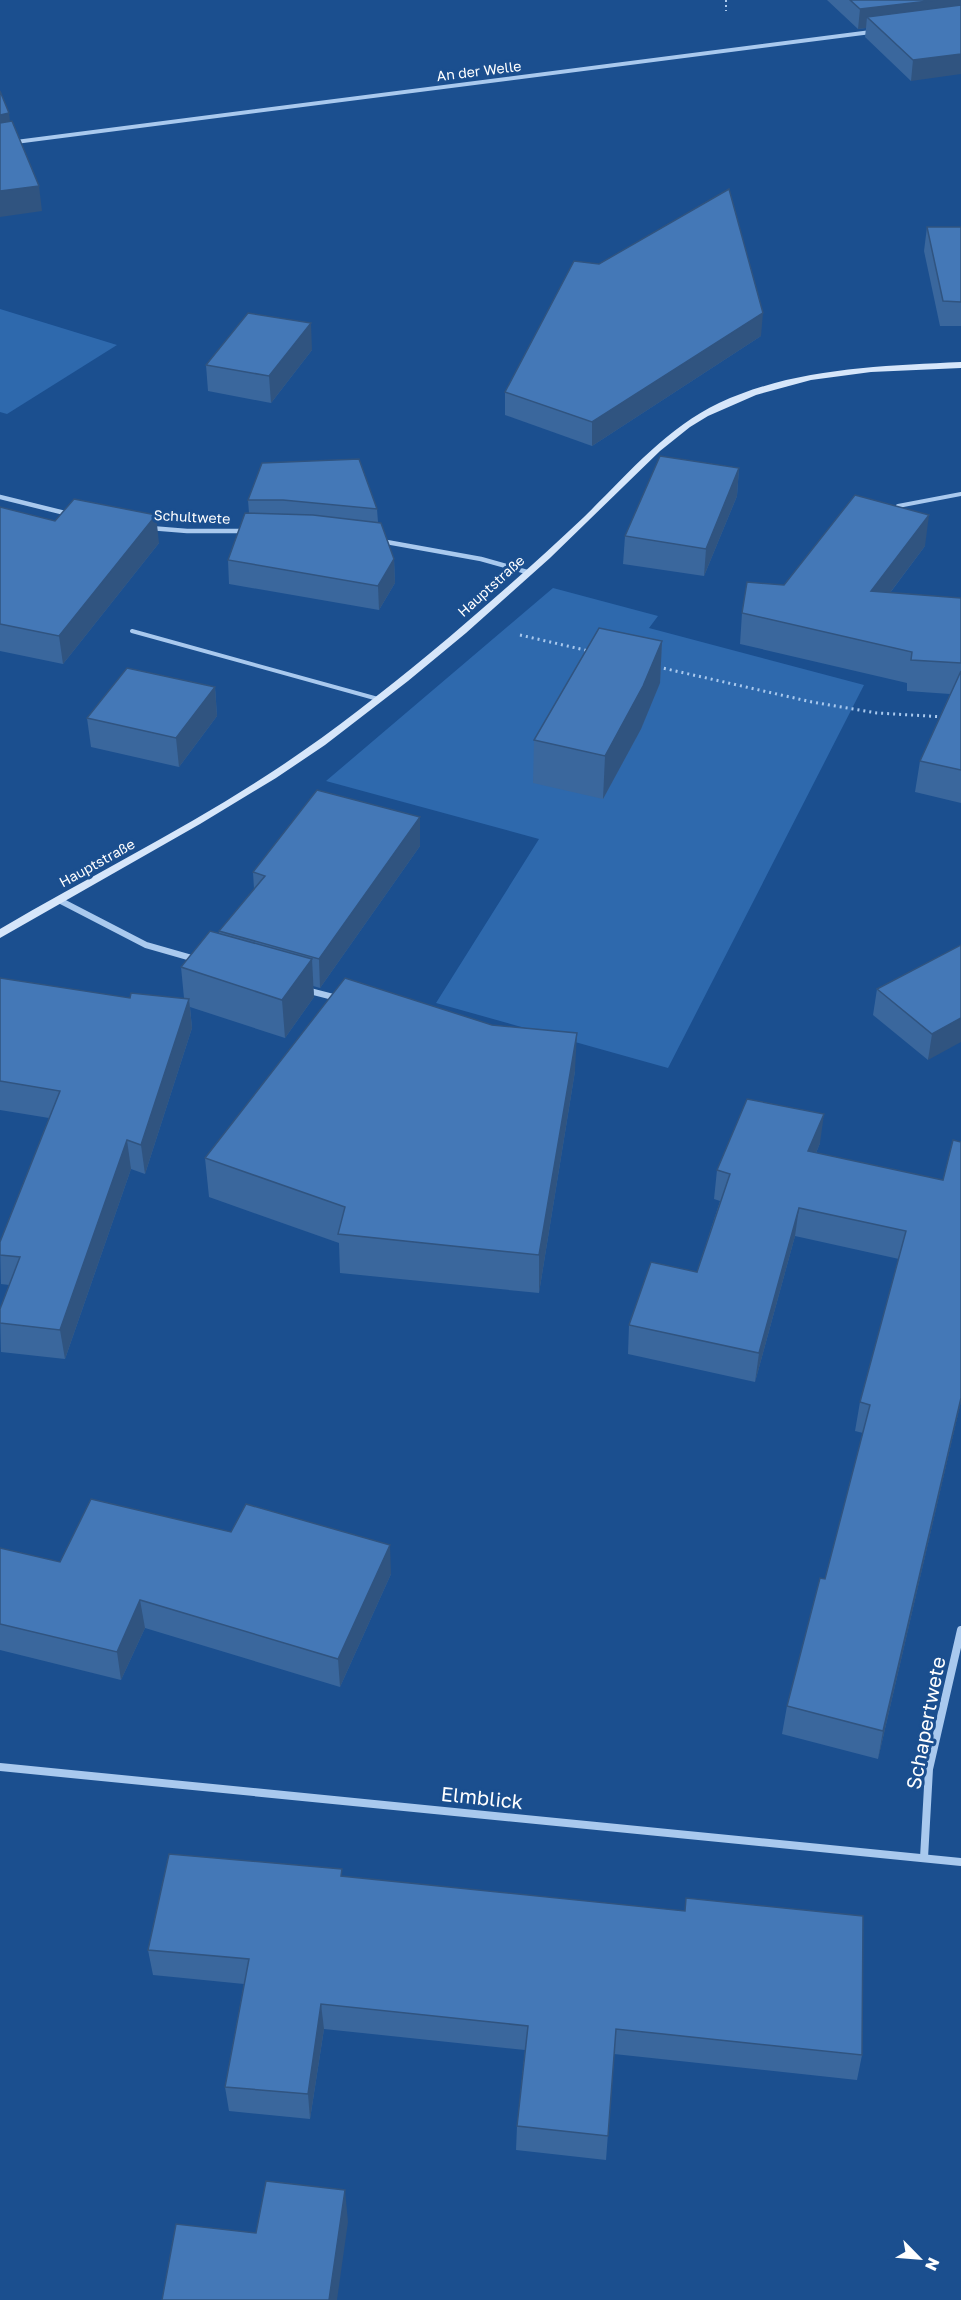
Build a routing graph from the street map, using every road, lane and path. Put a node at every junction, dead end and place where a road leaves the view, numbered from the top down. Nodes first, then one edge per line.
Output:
1 (878, 31) edge
2 (0, 144) edge
3 (961, 365) edge
4 (961, 494) edge
5 (0, 497) edge
6 (898, 506) edge
7 (72, 515) edge
8 (147, 527) edge
9 (254, 531) edge
10 (375, 540) edge
11 (527, 572) junction
12 (470, 624) junction
13 (132, 631) dead end
14 (595, 652) edge
15 (652, 665) edge
16 (378, 699) junction
17 (950, 718) edge
18 (59, 900) junction
19 (0, 934) edge
20 (202, 961) edge
21 (303, 989) edge
22 (348, 1001) edge
23 (961, 1630) edge
24 (0, 1767) edge
25 (924, 1858) junction
26 (961, 1862) edge

1 - 2 street, An der Welle
3 - 11 street, Hauptstraße
4 - 6 lane
5 - 7 street
8 - 9 street, Schultwete
10 - 11 street
11 - 12 street, Hauptstraße
12 - 14 path
12 - 16 street, Hauptstraße
13 - 16 lane
15 - 17 path
16 - 18 street, Hauptstraße
18 - 19 street, Hauptstraße
18 - 20 street, Hauptstraße
21 - 22 street
23 - 25 street, Schapertwete
24 - 25 street, Elmblick
25 - 26 street, Elmblick

